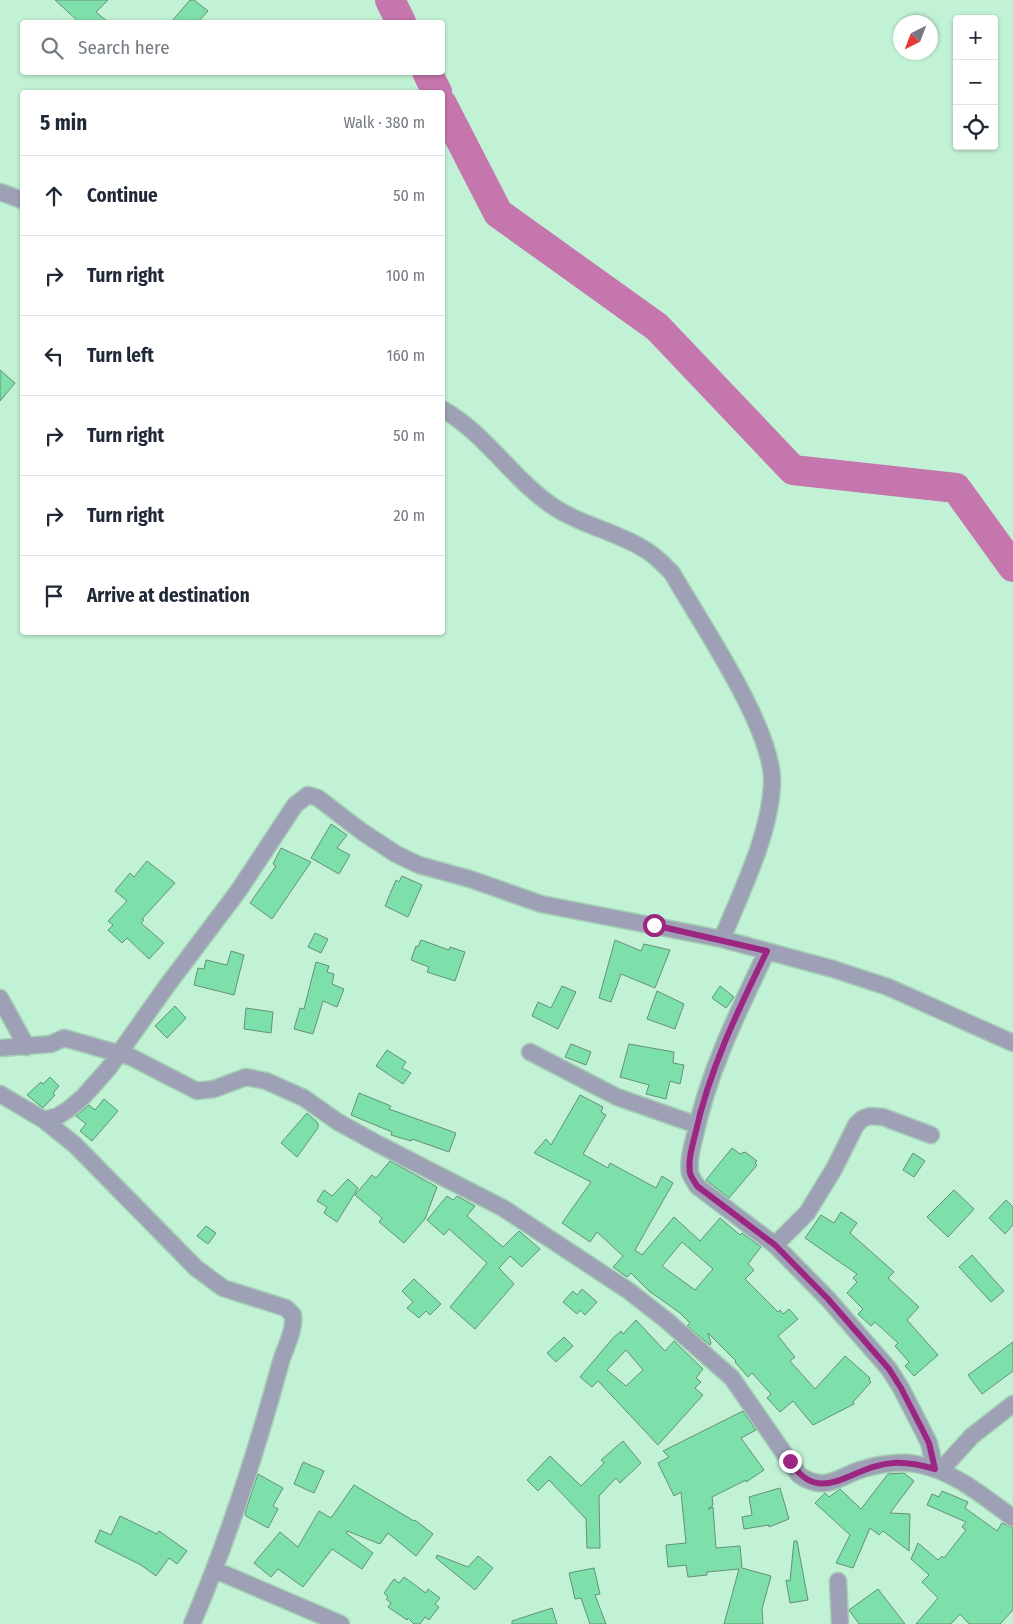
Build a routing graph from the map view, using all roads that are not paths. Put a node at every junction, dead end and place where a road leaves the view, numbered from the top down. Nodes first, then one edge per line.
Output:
1 (0, 192) edge
2 (20, 199) edge
3 (445, 411) edge
4 (722, 939) junction
5 (767, 951) junction
6 (0, 998) edge
7 (1013, 1043) edge
8 (27, 1047) junction
9 (0, 1048) edge
10 (530, 1052) dead end
11 (120, 1053) junction
12 (0, 1094) edge
13 (44, 1120) junction
14 (697, 1125) junction
15 (931, 1135) dead end
16 (775, 1245) junction
17 (1013, 1404) edge
18 (937, 1470) junction
19 (1013, 1518) edge
20 (215, 1570) junction
21 (838, 1581) dead end
22 (192, 1624) edge
23 (341, 1624) edge
24 (840, 1624) edge

1 - 2 street
3 - 4 street
4 - 5 street
4 - 11 street
5 - 7 street
5 - 14 street
6 - 8 street
8 - 9 street
8 - 11 street
10 - 14 street
11 - 13 street
11 - 18 street
12 - 13 street
13 - 20 street
14 - 16 street
15 - 16 street
16 - 18 street
17 - 18 street
18 - 19 street
20 - 22 street
20 - 23 street
21 - 24 street

